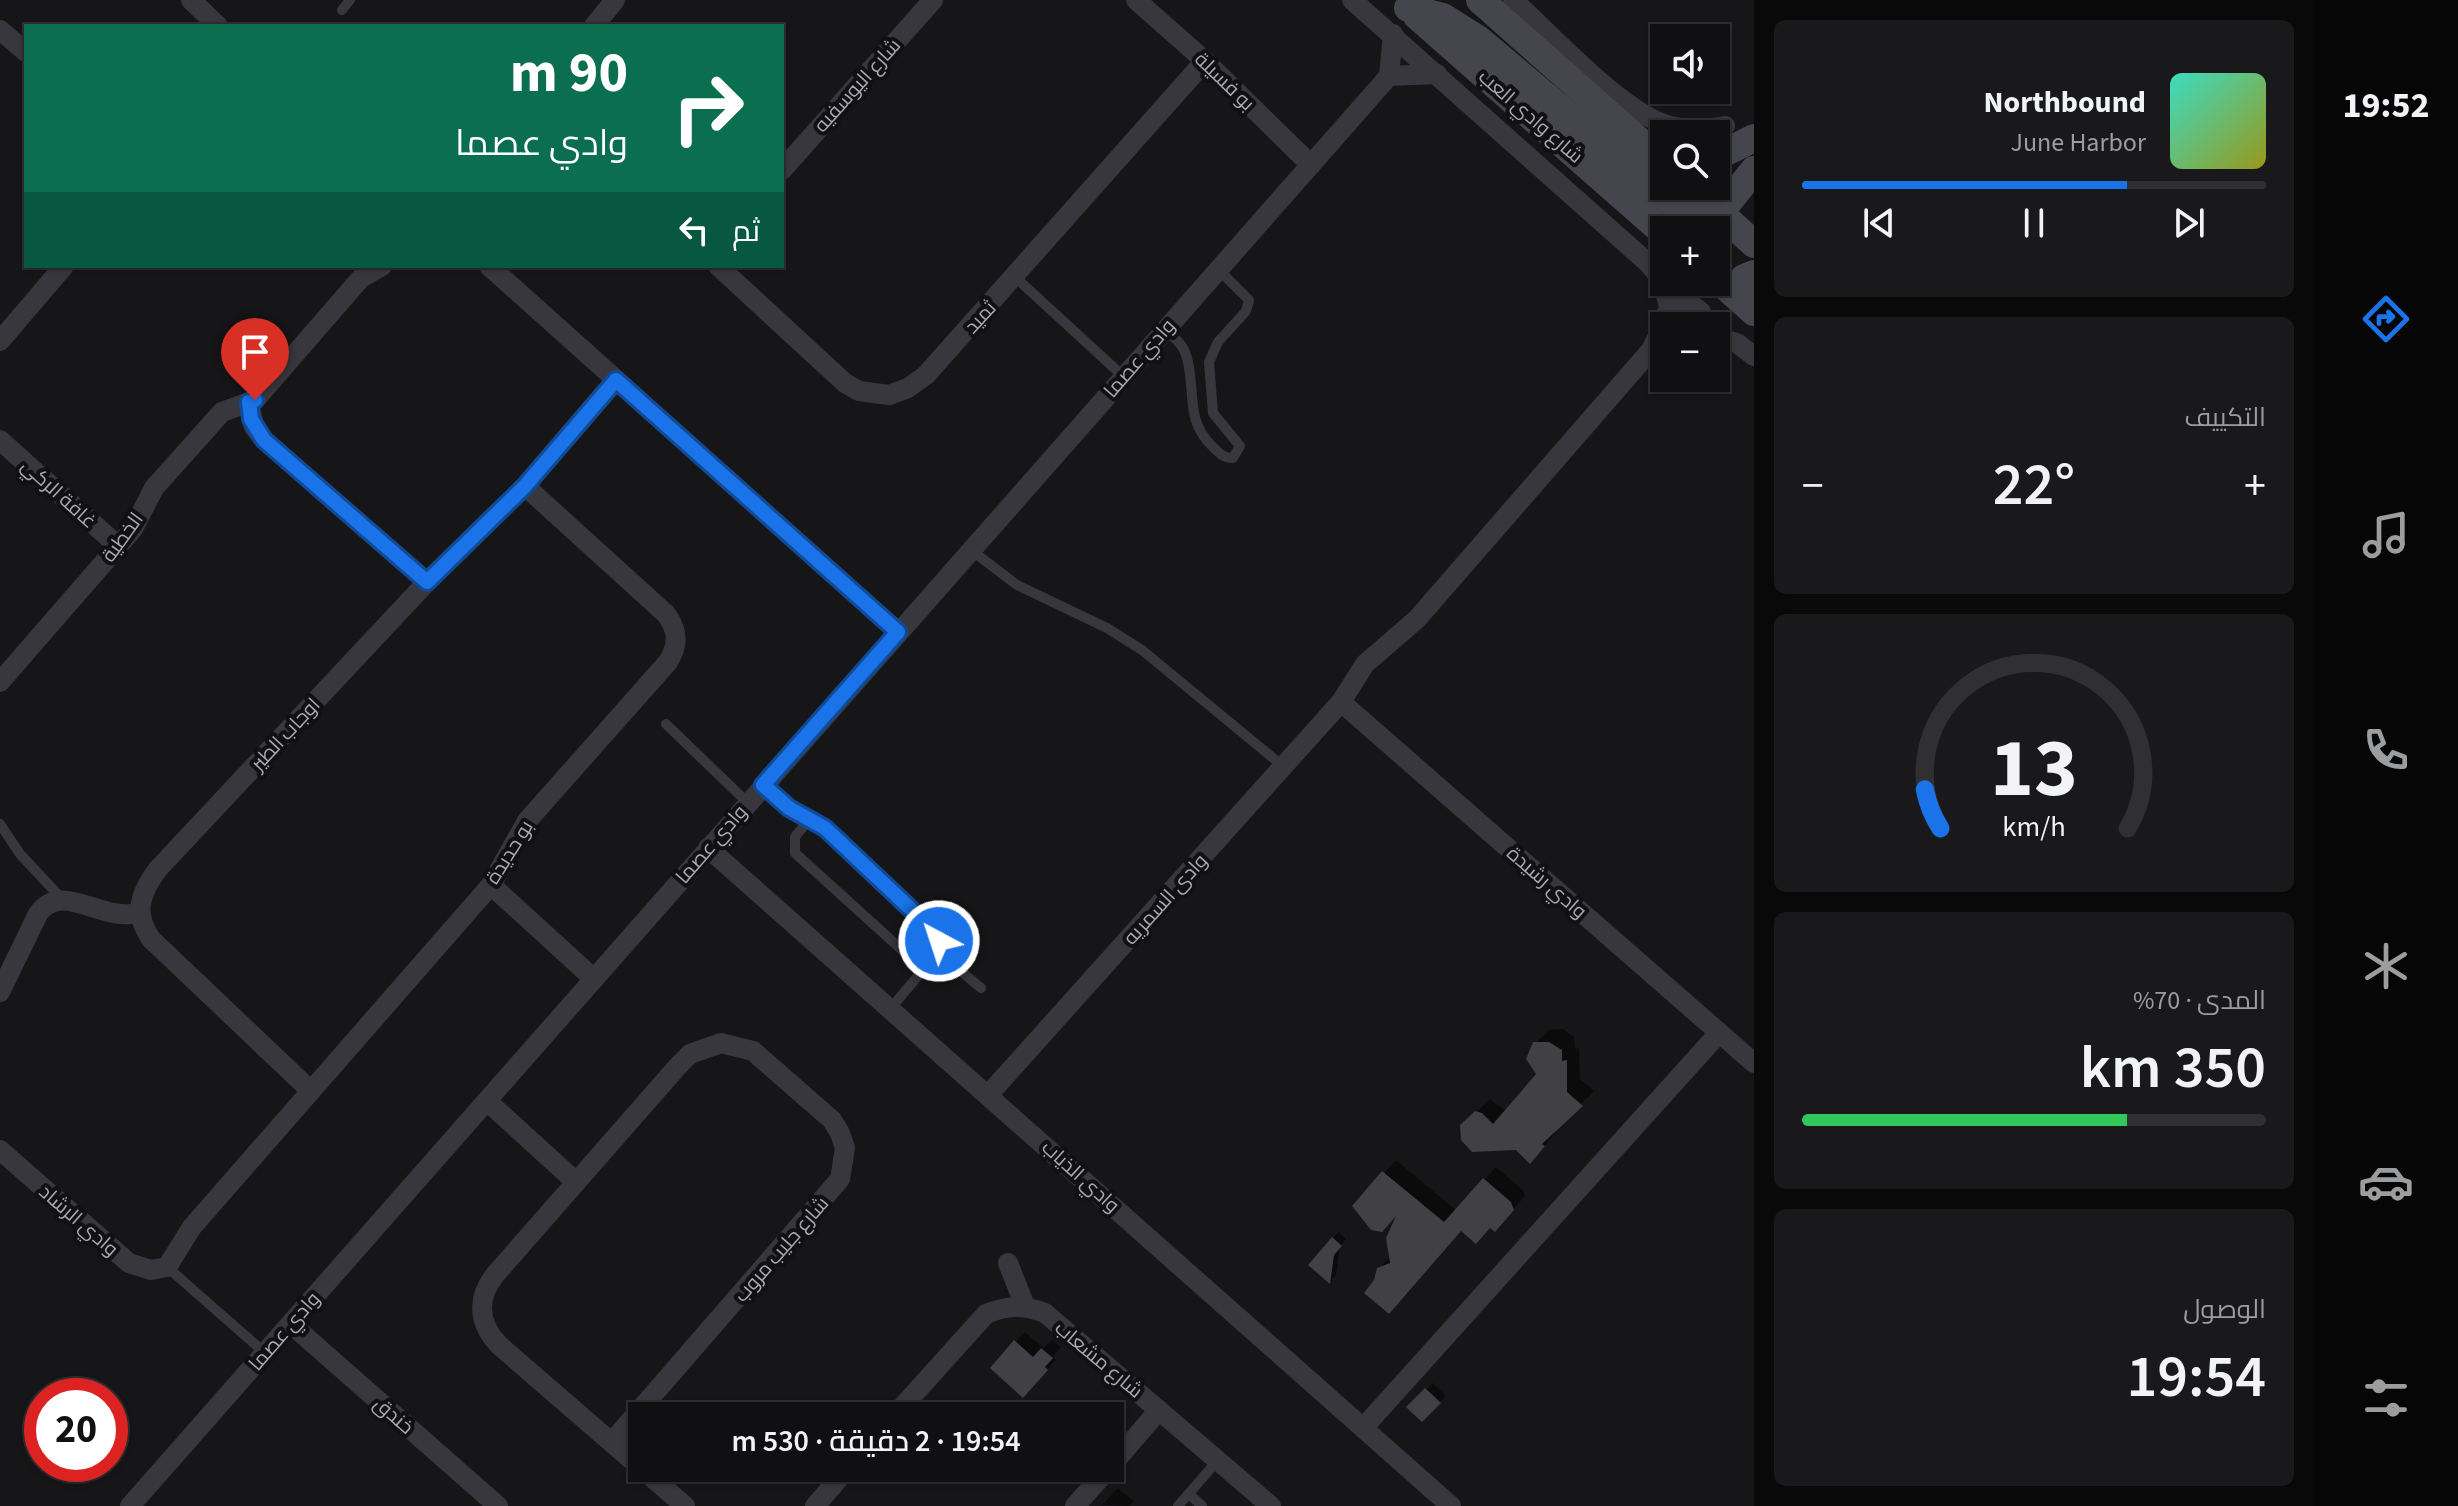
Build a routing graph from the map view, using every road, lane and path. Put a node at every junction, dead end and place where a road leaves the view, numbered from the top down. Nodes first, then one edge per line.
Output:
1 (191, 0) edge
2 (350, 0) edge
3 (933, 0) edge
4 (1136, 0) edge
5 (1352, 0) edge
6 (1480, 0) edge
7 (1513, 0) edge
8 (607, 3) edge
9 (1403, 4) edge
10 (342, 10) dead end
11 (216, 24) edge
12 (595, 24) edge
13 (0, 30) edge
14 (1393, 34) junction
15 (24, 50) edge
16 (1205, 61) junction
17 (1437, 74) junction
18 (1389, 76) junction
19 (1657, 120) edge
20 (1754, 138) edge
21 (1730, 150) edge
22 (1650, 151) edge
23 (1311, 165) junction
24 (784, 168) edge
25 (1754, 170) edge
26 (1696, 216) edge
27 (1720, 216) edge
28 (1650, 221) edge
29 (1730, 234) edge
30 (1754, 242) edge
31 (62, 268) edge
32 (378, 268) edge
33 (491, 268) edge
34 (720, 268) edge
35 (1217, 268) junction
36 (1754, 274) edge
37 (1016, 278) junction
38 (1730, 290) edge
39 (1669, 307) junction
40 (1752, 310) edge
41 (1668, 312) edge
42 (1699, 312) edge
43 (1164, 329) junction
44 (0, 341) edge
45 (1730, 341) edge
46 (1650, 351) edge
47 (1754, 356) edge
48 (1650, 370) edge
49 (1124, 377) junction
50 (616, 380) junction
51 (249, 402) junction
52 (0, 440) edge
53 (525, 486) junction
54 (118, 546) junction
55 (971, 550) junction
56 (427, 582) junction
57 (898, 632) junction
58 (0, 682) edge
59 (1341, 702) junction
60 (666, 724) dead end
61 (1284, 767) junction
62 (763, 785) junction
63 (748, 803) junction
64 (810, 818) junction
65 (0, 824) edge
66 (708, 848) junction
67 (491, 885) junction
68 (62, 899) junction
69 (139, 913) junction
70 (937, 951) junction
71 (923, 969) junction
72 (594, 979) junction
73 (981, 988) dead end
74 (0, 992) edge
75 (890, 1009) junction
76 (1719, 1033) junction
77 (1754, 1063) edge
78 (311, 1091) junction
79 (989, 1094) junction
80 (487, 1101) junction
81 (0, 1150) edge
82 (576, 1182) junction
83 (1008, 1263) dead end
84 (167, 1267) junction
85 (1025, 1306) junction
86 (291, 1324) junction
87 (265, 1353) junction
88 (907, 1402) edge
89 (1159, 1410) junction
90 (1363, 1428) junction
91 (612, 1442) junction
92 (1124, 1450) edge
93 (1218, 1460) junction
94 (836, 1482) edge
95 (1096, 1482) edge
96 (1189, 1494) junction
97 (130, 1506) edge
98 (498, 1506) edge
99 (685, 1506) edge
100 (815, 1506) edge
101 (1075, 1506) edge
102 (1178, 1506) edge
103 (1202, 1506) edge
104 (1271, 1506) edge
105 (1451, 1506) edge

1 - 11 street
2 - 10 lane
3 - 24 street, شارع اليوسفيه
4 - 16 street, بو فسيلة
5 - 14 street
6 - 22 street
7 - 19 street
8 - 12 street
9 - 26 street
9 - 28 street, شارع وادي العب
13 - 15 street
14 - 17 street
14 - 18 street
16 - 23 street, بو فسيلة
16 - 37 street, ثميد
17 - 18 street
17 - 39 street
18 - 23 street, وادي عصما
20 - 21 street
23 - 35 street, وادي عصما
25 - 27 street
29 - 30 street
31 - 44 street
32 - 51 street, الخطية
33 - 50 street
34 - 37 street, ثميد
35 - 43 street, وادي عصما
35 - 43 lane
36 - 40 street
37 - 49 lane
38 - 40 street
39 - 41 street, وادى السمريه
39 - 42 street
43 - 49 street, وادي عصما
45 - 47 street
46 - 59 street, وادى السمريه
48 - 59 street, وادى السمريه
49 - 55 street, وادي عصما
50 - 53 street, اوجاب الطير
50 - 57 street
51 - 54 street, الخطية
51 - 56 street
52 - 54 street, غافة الركي
53 - 56 street, اوجاب الطير
53 - 67 street, بو حديدة
54 - 58 street, الخطية
55 - 57 street, وادي عصما
55 - 61 lane
56 - 69 street, اوجاب الطير
57 - 62 street, وادي عصما
59 - 61 street, وادى السمريه
59 - 76 street, وادي رشيدة
60 - 63 lane
61 - 79 street, وادى السمريه
62 - 63 street, وادي عصما
62 - 64 lane
63 - 66 street, وادي عصما
64 - 70 lane
64 - 71 lane
65 - 68 lane
66 - 72 street, وادي عصما
66 - 75 street, وادي الذياب
67 - 72 street
67 - 78 street, بو حديدة
68 - 69 street
68 - 74 street
69 - 78 street
70 - 71 lane
70 - 73 lane
71 - 75 lane
72 - 80 street, وادي عصما
75 - 79 street, وادي الذياب
76 - 77 street, وادي رشيدة
76 - 90 street
78 - 84 street, بو حديدة
79 - 90 street, وادي الذياب
80 - 82 street
80 - 86 street, وادي عصما
81 - 84 street, وادي الرشاد
82 - 91 street, شارع جليب مروب
82 - 91 street, شارع جليب مروب
83 - 85 street
84 - 87 lane
85 - 88 street
85 - 89 street, شارع مشعاب
86 - 87 street, وادي عصما
86 - 98 street, خندق
87 - 97 street, وادي عصما
89 - 92 street, شارع مشعاب
89 - 93 street, شارع مشعاب
90 - 105 street, وادي الذياب
91 - 99 street, شارع جليب مروب
93 - 96 lane
93 - 104 street, شارع مشعاب
94 - 100 street
95 - 101 street, شارع مشعاب
96 - 102 lane
96 - 103 lane

